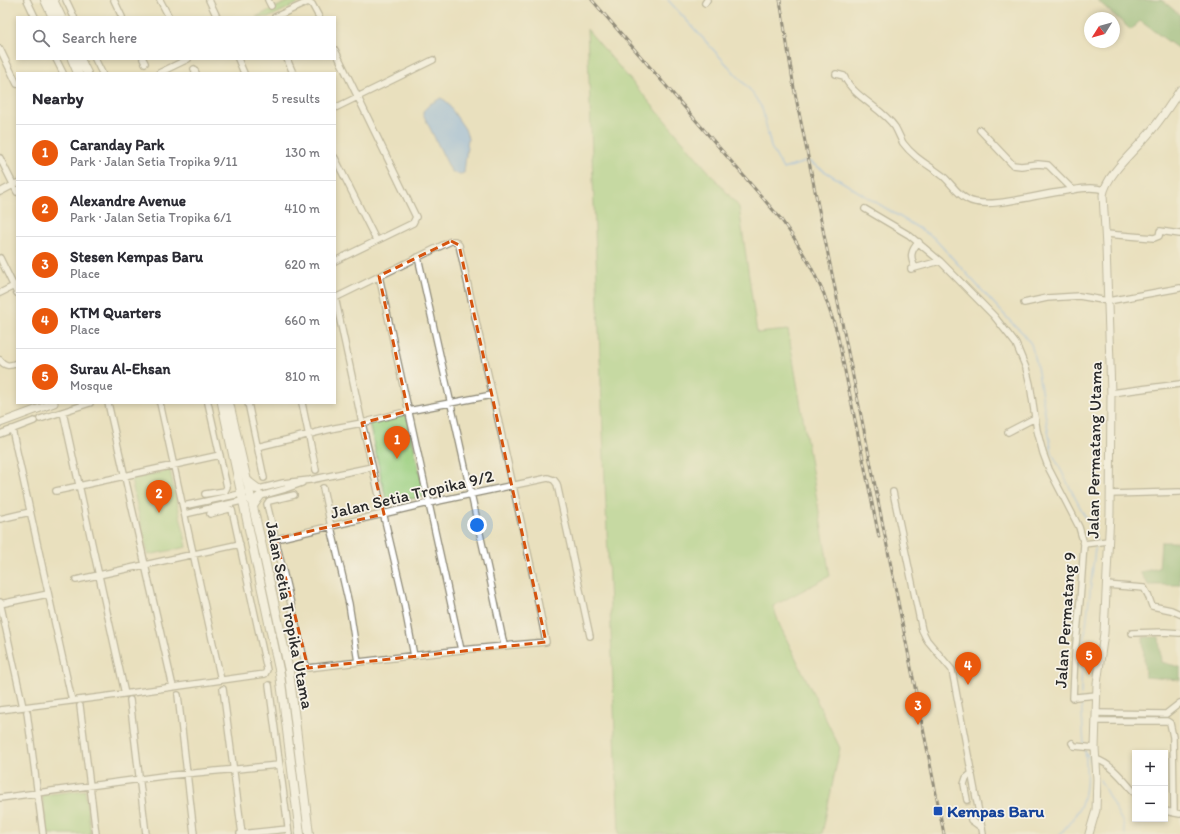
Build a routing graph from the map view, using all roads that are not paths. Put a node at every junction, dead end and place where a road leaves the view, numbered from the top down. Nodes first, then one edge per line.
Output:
1 (27, 0) edge
2 (45, 0) edge
3 (66, 0) edge
4 (114, 0) edge
5 (160, 0) edge
6 (209, 0) edge
7 (268, 0) edge
8 (53, 4) edge
9 (271, 6) dead end
10 (35, 16) edge
11 (53, 16) edge
12 (60, 16) edge
13 (74, 16) edge
14 (122, 16) edge
15 (168, 16) edge
16 (217, 16) edge
17 (277, 16) edge
18 (318, 16) edge
19 (0, 49) edge
20 (336, 52) edge
21 (56, 60) edge
22 (72, 60) edge
23 (80, 60) edge
24 (96, 60) edge
25 (186, 60) edge
26 (238, 60) edge
27 (288, 60) edge
28 (433, 60) dead end
29 (62, 72) edge
30 (78, 72) edge
31 (86, 72) edge
32 (102, 72) edge
33 (161, 72) edge
34 (244, 72) edge
35 (294, 72) edge
36 (836, 74) dead end
37 (16, 82) edge
38 (1180, 90) edge
39 (358, 97) junction
40 (336, 108) edge
41 (980, 130) dead end
42 (0, 158) edge
43 (336, 160) edge
44 (15, 184) edge
45 (1073, 190) junction
46 (1104, 190) junction
47 (0, 192) edge
48 (865, 209) dead end
49 (1106, 234) junction
50 (1180, 234) edge
51 (376, 240) junction
52 (919, 242) junction
53 (418, 257) junction
54 (0, 258) edge
55 (336, 260) edge
56 (940, 261) junction
57 (379, 276) junction
58 (15, 285) edge
59 (1180, 288) edge
60 (0, 293) edge
61 (336, 297) edge
62 (1108, 301) junction
63 (336, 302) edge
64 (1024, 303) dead end
65 (0, 361) edge
66 (16, 363) edge
67 (1180, 384) edge
68 (1111, 393) junction
69 (492, 395) junction
70 (451, 402) junction
71 (51, 404) edge
72 (87, 404) edge
73 (108, 404) edge
74 (160, 404) edge
75 (208, 404) edge
76 (222, 404) edge
77 (229, 404) edge
78 (248, 404) edge
79 (302, 404) edge
80 (408, 411) junction
81 (63, 412) junction
82 (1036, 418) junction
83 (0, 423) edge
84 (362, 423) junction
85 (12, 429) junction
86 (1008, 432) dead end
87 (0, 434) edge
88 (309, 435) junction
89 (257, 447) junction
90 (220, 454) junction
91 (174, 465) junction
92 (372, 467) junction
93 (316, 470) dead end
94 (124, 476) junction
95 (264, 478) dead end
96 (310, 480) junction
97 (513, 485) junction
98 (79, 486) junction
99 (267, 486) junction
100 (323, 488) dead end
101 (56, 491) dead end
102 (894, 492) dead end
103 (1180, 492) edge
104 (269, 493) junction
105 (206, 494) dead end
106 (472, 494) junction
107 (1110, 494) junction
108 (294, 495) dead end
109 (254, 496) junction
110 (242, 497) junction
111 (218, 499) junction
112 (429, 503) junction
113 (183, 506) junction
114 (219, 506) junction
115 (30, 511) junction
116 (185, 514) junction
117 (210, 514) dead end
118 (384, 514) junction
119 (0, 519) edge
120 (331, 527) junction
121 (276, 539) junction
122 (1105, 541) junction
123 (240, 544) junction
124 (1086, 544) junction
125 (193, 553) junction
126 (145, 564) junction
127 (99, 574) junction
128 (76, 580) dead end
129 (1106, 585) junction
130 (48, 594) junction
131 (0, 604) edge
132 (1180, 614) edge
133 (1132, 633) dead end
134 (1180, 633) edge
135 (590, 636) dead end
136 (504, 646) junction
137 (461, 650) junction
138 (414, 656) junction
139 (358, 662) junction
140 (221, 680) junction
141 (269, 685) dead end
142 (173, 687) junction
143 (223, 689) dead end
144 (125, 694) junction
145 (178, 695) dead end
146 (1097, 695) junction
147 (130, 700) dead end
148 (72, 702) junction
149 (1180, 703) edge
150 (80, 706) dead end
151 (0, 710) edge
152 (25, 710) junction
153 (1096, 713) junction
154 (1096, 721) junction
155 (1074, 745) dead end
156 (1093, 748) junction
157 (1096, 762) junction
158 (279, 765) junction
159 (233, 768) junction
160 (186, 774) junction
161 (972, 774) junction
162 (140, 780) junction
163 (89, 786) junction
164 (1132, 790) edge
165 (38, 793) junction
166 (0, 798) edge
167 (967, 800) tunnel mouth
168 (970, 813) tunnel mouth
169 (1177, 814) edge
170 (289, 831) edge
171 (983, 831) edge
172 (43, 834) edge
173 (96, 834) edge
174 (146, 834) edge
175 (194, 834) edge
176 (241, 834) edge
177 (300, 834) edge
178 (309, 834) edge
179 (1089, 834) edge

1 - 10 street
2 - 8 main road
3 - 13 street
4 - 14 street
5 - 15 street
6 - 16 street
7 - 9 street
8 - 11 main road
8 - 12 main road
17 - 18 street
19 - 37 street
20 - 39 street
21 - 29 street
22 - 30 main road
23 - 31 main road
24 - 32 street
25 - 33 street
26 - 34 street
27 - 35 street
28 - 39 street
36 - 45 street
38 - 46 street
39 - 40 street
39 - 51 street
41 - 45 street
42 - 44 street
43 - 51 street
44 - 47 street
45 - 46 street
46 - 49 street, Jalan Permatang Utama
48 - 52 street
49 - 50 street
49 - 62 street, Jalan Permatang Utama
51 - 55 street
52 - 56 street
52 - 56 street
53 - 57 street
53 - 69 street
53 - 70 street
54 - 58 street
56 - 82 street
57 - 61 street
57 - 80 street
58 - 60 street
59 - 62 street
62 - 64 street
62 - 68 street, Jalan Permatang Utama
63 - 84 street
65 - 66 street
67 - 68 street
68 - 107 street, Jalan Permatang Utama
69 - 70 street
69 - 97 street
70 - 80 street
70 - 106 street
71 - 83 street
72 - 81 street
73 - 94 street
74 - 91 street
75 - 90 street
76 - 110 main road, Jalan Setia Tropika Utama
77 - 109 main road, Jalan Setia Tropika Utama
78 - 89 street
79 - 88 street
80 - 84 street
80 - 112 street
81 - 85 street
81 - 98 street
82 - 86 street
82 - 124 street
84 - 88 street
84 - 92 street
85 - 87 street
85 - 115 street
88 - 89 street
88 - 93 street
89 - 95 street
90 - 91 street
90 - 105 street
91 - 94 street
91 - 113 street
92 - 96 street
92 - 118 street
94 - 98 street
94 - 126 street
96 - 99 street
96 - 104 street
97 - 106 street, Jalan Setia Tropika 9/2
97 - 135 street, Jalan Setia Tropika 9/2
97 - 136 street
98 - 101 street
98 - 127 street
99 - 104 street
99 - 109 street
100 - 120 street
102 - 161 street
103 - 107 street
104 - 109 street
106 - 112 street, Jalan Setia Tropika 9/2
106 - 136 street
107 - 122 street, Jalan Permatang Utama
108 - 121 street
109 - 110 street
109 - 178 main road, Jalan Setia Tropika Utama
110 - 111 street
110 - 114 street
110 - 177 main road, Jalan Setia Tropika Utama
111 - 113 street
111 - 114 street
112 - 118 street, Jalan Setia Tropika 9/2
112 - 137 street
113 - 116 street
114 - 116 street
115 - 119 street
115 - 130 street
116 - 125 street
117 - 123 street
118 - 120 street, Jalan Setia Tropika 9/2
118 - 138 street
120 - 121 street, Jalan Setia Tropika 9/2
120 - 139 street
121 - 139 street
122 - 124 street, Jalan Permatang 9
122 - 129 street, Jalan Permatang Utama
123 - 125 street
123 - 140 street
124 - 146 street, Jalan Permatang 9
125 - 126 street
125 - 140 street
126 - 127 street
126 - 142 street
127 - 128 street
127 - 144 street
129 - 132 street
129 - 146 street, Jalan Permatang Utama
130 - 131 street
130 - 148 street
131 - 152 street
133 - 134 street
136 - 137 street
137 - 138 street
138 - 139 street
140 - 142 street
141 - 158 street
142 - 144 street
143 - 159 street
144 - 148 street
145 - 160 street
146 - 153 street, Jalan Permatang Utama
147 - 162 street
148 - 152 street
149 - 153 street
150 - 163 street
151 - 152 street
152 - 165 street
153 - 154 street, Jalan Permatang Utama
154 - 156 street, Jalan Permatang Utama
154 - 169 street
155 - 156 street
156 - 157 street, Jalan Permatang Utama
157 - 164 street
157 - 179 street, Jalan Permatang Utama
158 - 159 street
158 - 170 street
159 - 160 street
159 - 176 street
160 - 162 street
160 - 175 street
161 - 167 street
161 - 171 street
162 - 163 street
162 - 174 street
163 - 165 street
163 - 173 street
165 - 166 street
165 - 172 street
168 - 171 street
170 - 176 street

